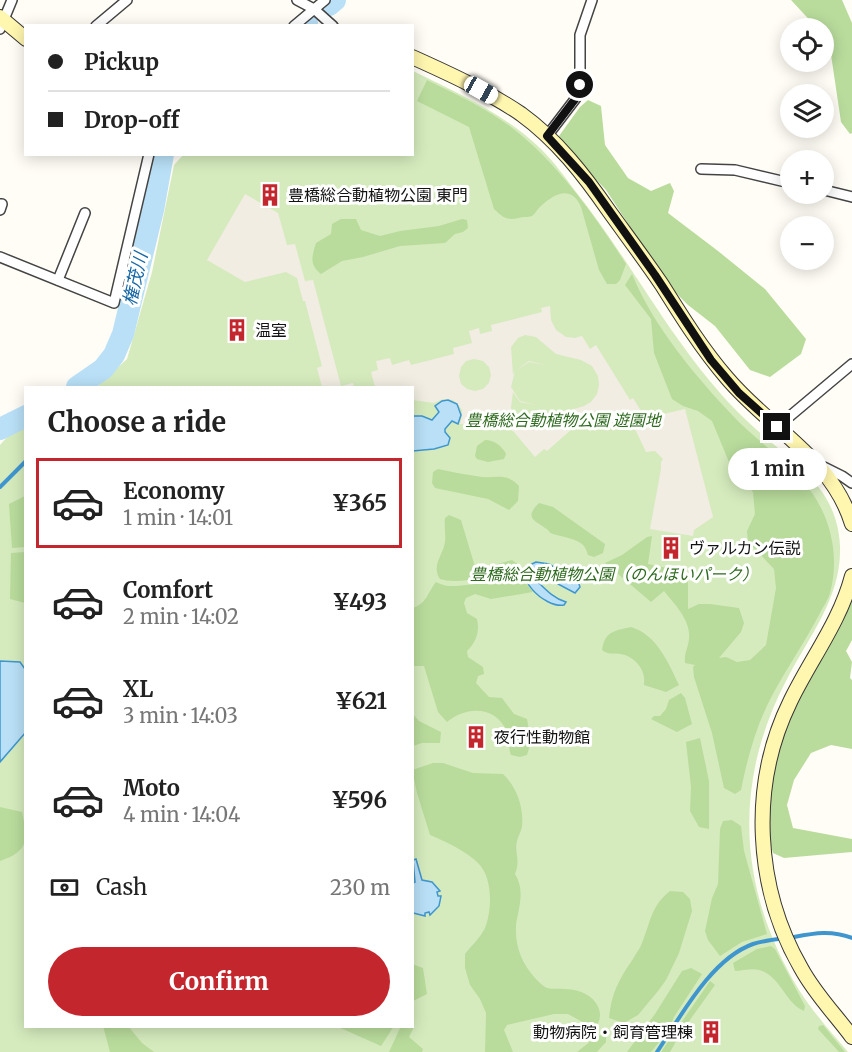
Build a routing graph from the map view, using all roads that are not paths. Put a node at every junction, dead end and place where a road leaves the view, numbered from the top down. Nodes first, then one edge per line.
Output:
1 (12, 0) edge
2 (127, 0) edge
3 (297, 0) edge
4 (325, 0) edge
5 (592, 0) edge
6 (314, 9) junction
7 (1, 22) edge
8 (98, 24) edge
9 (296, 24) edge
10 (331, 24) edge
11 (24, 38) edge
12 (414, 58) edge
13 (547, 136) junction
14 (149, 156) edge
15 (701, 170) dead end
16 (780, 181) edge
17 (834, 192) edge
18 (852, 197) edge
19 (0, 204) edge
20 (0, 210) edge
21 (85, 213) dead end
22 (0, 257) edge
23 (58, 280) junction
24 (852, 364) edge
25 (777, 427) junction
26 (818, 464) junction
27 (852, 483) edge
28 (852, 524) edge
29 (852, 576) edge
30 (852, 1037) edge

1 - 7 street
2 - 8 street
3 - 6 street
4 - 6 street
5 - 13 street
6 - 9 street
6 - 10 street
7 - 11 street
12 - 13 street
13 - 25 street
14 - 23 street
15 - 16 street
17 - 18 street
19 - 20 street
21 - 23 street
22 - 23 street
24 - 25 street
25 - 26 street
26 - 27 street
26 - 28 street
29 - 30 street

